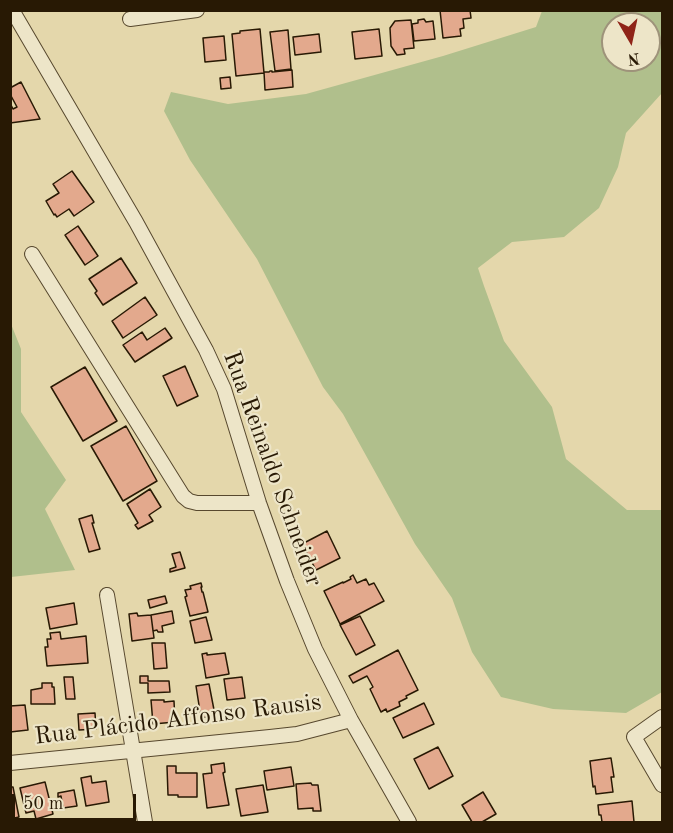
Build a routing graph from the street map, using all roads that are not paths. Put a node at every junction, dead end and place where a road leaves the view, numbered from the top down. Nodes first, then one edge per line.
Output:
1 (12, 10) edge
2 (197, 10) edge
3 (130, 19) dead end
4 (17, 32) edge
5 (32, 254) dead end
6 (259, 502) junction
7 (106, 595) dead end
8 (663, 717) edge
9 (351, 720) junction
10 (133, 751) junction
11 (10, 763) edge
12 (663, 785) edge
13 (145, 822) edge
14 (409, 822) edge

1 - 4 street, Rua Reinaldo Schneider
2 - 3 street
4 - 6 street, Rua Reinaldo Schneider
5 - 6 street
6 - 9 street, Rua Reinaldo Schneider
7 - 10 street
8 - 12 street
9 - 10 street, Rua Plácido Affonso Rausis
9 - 14 street, Rua Reinaldo Schneider
10 - 11 street, Rua Plácido Affonso Rausis
10 - 13 street

